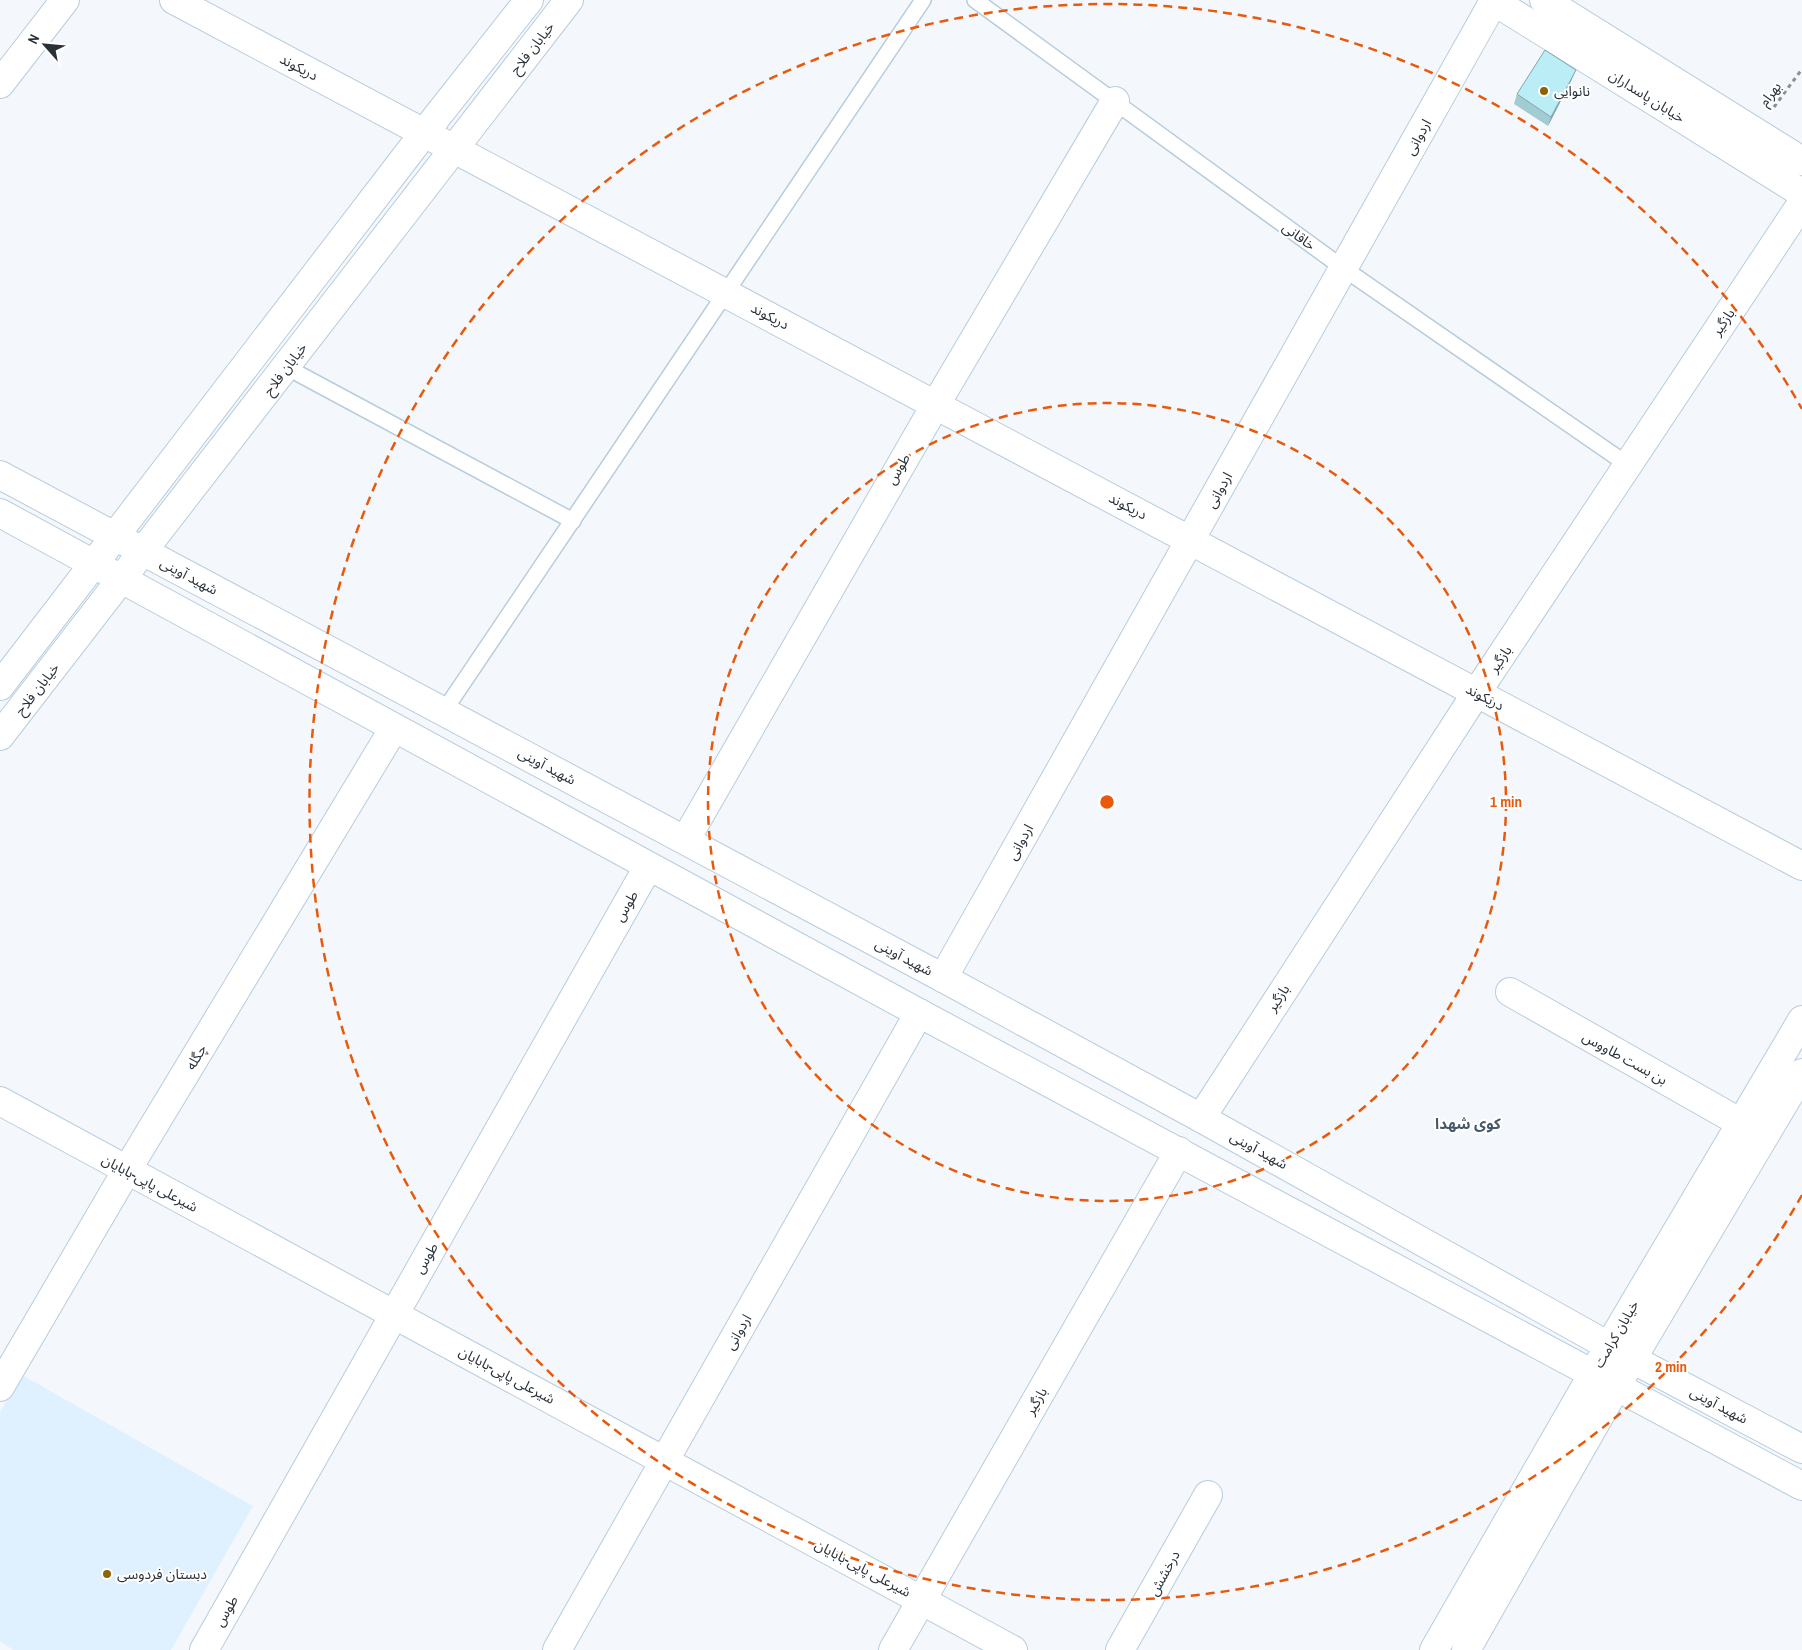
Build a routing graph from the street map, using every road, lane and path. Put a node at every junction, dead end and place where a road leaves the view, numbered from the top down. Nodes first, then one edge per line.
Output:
1 (66, 0) edge
2 (174, 0) edge
3 (529, 0) edge
4 (569, 0) edge
5 (923, 0) edge
6 (975, 0) edge
7 (1493, 1) edge
8 (1555, 3) edge
9 (1543, 31) junction
10 (1802, 69) edge
11 (0, 84) edge
12 (1115, 101) junction
13 (1755, 132) junction
14 (424, 133) junction
15 (452, 149) junction
16 (1802, 161) edge
17 (1802, 193) edge
18 (1802, 203) edge
19 (1344, 268) junction
20 (727, 292) junction
21 (286, 367) junction
22 (936, 404) junction
23 (1628, 465) junction
24 (0, 475) edge
25 (0, 513) edge
26 (573, 521) junction
27 (116, 537) junction
28 (1190, 540) junction
29 (144, 552) junction
30 (95, 564) junction
31 (122, 579) junction
32 (0, 686) edge
33 (1478, 692) junction
34 (444, 711) junction
35 (394, 728) junction
36 (0, 736) edge
37 (686, 839) junction
38 (1802, 866) edge
39 (648, 867) junction
40 (943, 978) junction
41 (1510, 992) dead end
42 (919, 1013) junction
43 (1802, 1020) edge
44 (1802, 1073) edge
45 (0, 1101) edge
46 (1201, 1118) junction
47 (1741, 1123) junction
48 (1179, 1151) junction
49 (127, 1170) junction
50 (394, 1314) junction
51 (1608, 1346) junction
52 (1632, 1360) junction
53 (4, 1370) edge
54 (1594, 1373) junction
55 (1617, 1387) junction
56 (1802, 1449) edge
57 (665, 1460) junction
58 (1802, 1486) edge
59 (1208, 1495) dead end
60 (922, 1600) junction
61 (204, 1650) edge
62 (557, 1650) edge
63 (893, 1650) edge
64 (1014, 1650) edge
65 (1120, 1650) edge
66 (1434, 1650) edge
67 (1466, 1650) edge

1 - 11 street
2 - 14 street, دریکوند
3 - 14 street
4 - 15 street, خیابان فلاح
5 - 20 lane
6 - 12 lane, خاقانی
7 - 9 street, خیابان پاسداران
7 - 19 street, اردوانی
8 - 9 street
8 - 13 street, خیابان پاسداران
9 - 17 street, خیابان پاسداران
10 - 13 path, بهرام
12 - 19 lane, خاقانی
12 - 22 street, طوس
13 - 16 street, خیابان پاسداران
14 - 15 street, دریکوند
14 - 27 street
15 - 20 street, دریکوند
15 - 21 street, خیابان فلاح
18 - 23 street, بازگیر
19 - 23 lane, خاقانی
19 - 28 street, اردوانی
20 - 22 street, دریکوند
20 - 26 lane
21 - 26 lane
21 - 29 street, خیابان فلاح
22 - 28 street, دریکوند
22 - 37 street, طوس
23 - 33 street, بازگیر
24 - 27 street, شهید آوینی
25 - 30 street
26 - 34 lane
27 - 29 street, شهید آوینی
27 - 30 street
28 - 33 street, دریکوند
28 - 40 street, اردوانی
29 - 31 street, خیابان فلاح
29 - 34 street, شهید آوینی
30 - 31 street
30 - 32 street
31 - 35 street
31 - 36 street, خیابان فلاح
33 - 38 street, دریکوند
33 - 46 street, بازگیر
34 - 37 street, شهید آوینی
35 - 39 street
35 - 49 street, چگله
37 - 40 street, شهید آوینی
39 - 42 street
39 - 50 street, طوس
40 - 46 street, شهید آوینی
41 - 47 street, بن بست طاووس
42 - 48 street
42 - 57 street, اردوانی
43 - 47 street, خیابان کرامت
44 - 52 street, خیابان کرامت
45 - 49 street, شیرعلی پاپی-بابایان
46 - 51 street, شهید آوینی
47 - 51 street, خیابان کرامت
48 - 54 street
48 - 60 street, بازگیر
49 - 50 street, شیرعلی پاپی-بابایان
49 - 53 street, چگله
50 - 57 street, شیرعلی پاپی-بابایان
50 - 61 street, طوس
51 - 52 street, شهید آوینی
51 - 54 street, خیابان کرامت
52 - 55 street, خیابان کرامت
52 - 56 street, شهید آوینی
54 - 55 street
54 - 66 street, خیابان کرامت
55 - 58 street
55 - 67 street, خیابان کرامت
57 - 60 street, شیرعلی پاپی-بابایان
57 - 62 street, اردوانی
59 - 65 street, درخشش
60 - 63 street, بازگیر
60 - 64 street, شیرعلی پاپی-بابایان

